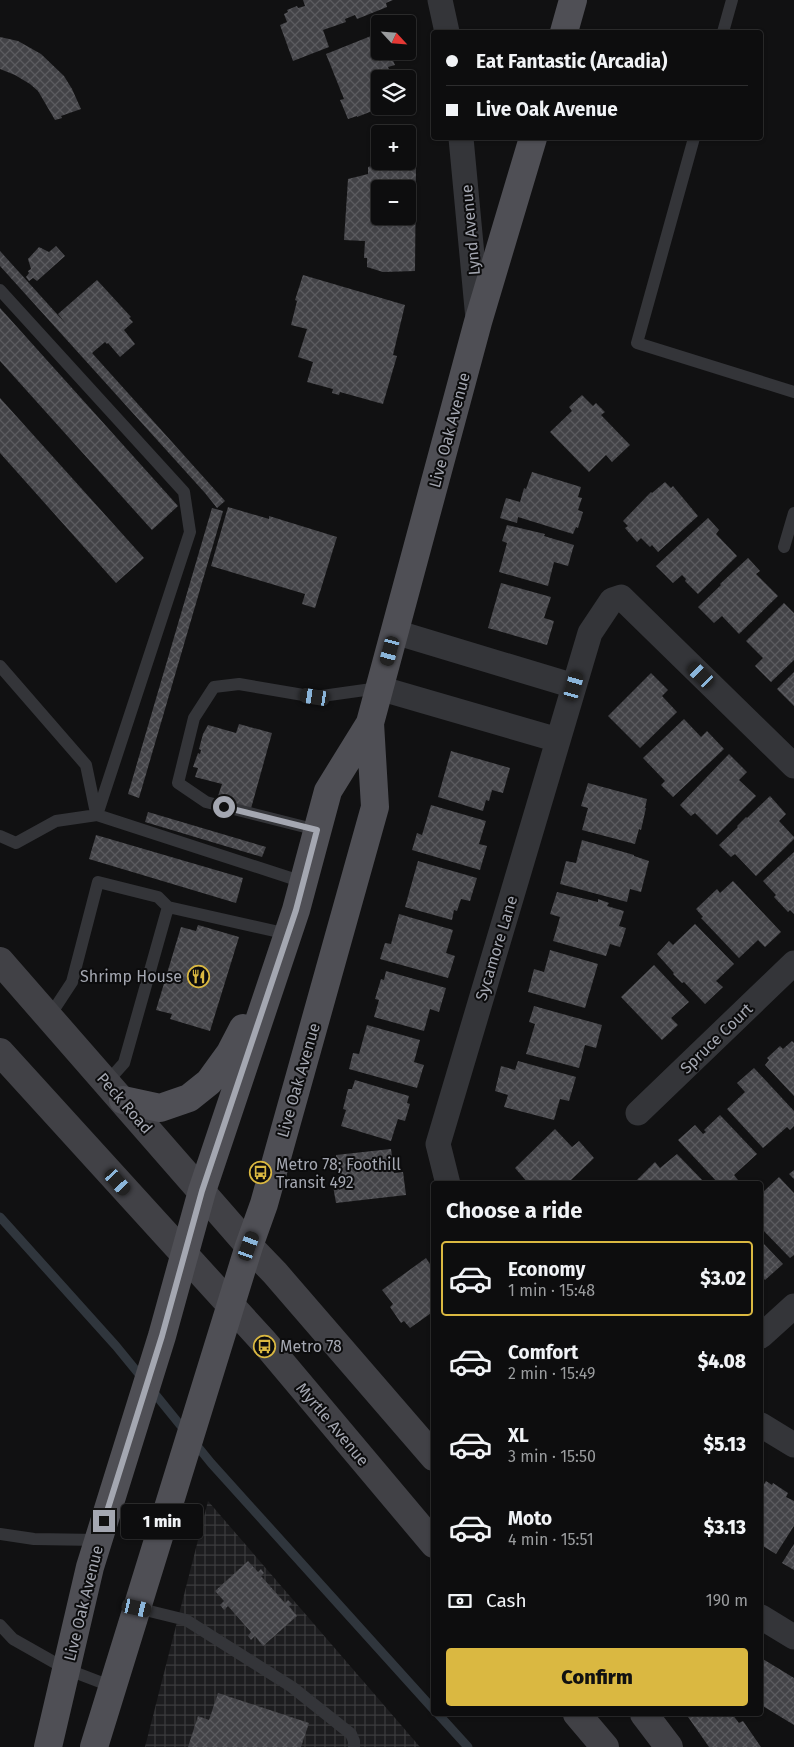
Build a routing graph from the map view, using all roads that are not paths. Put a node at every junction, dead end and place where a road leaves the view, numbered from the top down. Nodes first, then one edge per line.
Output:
1 (440, 0) edge
2 (573, 0) edge
3 (732, 0) edge
4 (447, 30) edge
5 (565, 30) edge
6 (724, 30) edge
7 (461, 140) edge
8 (532, 140) edge
9 (693, 140) edge
10 (0, 290) edge
11 (478, 322) junction
12 (794, 392) edge
13 (794, 513) edge
14 (784, 547) dead end
15 (395, 632) junction
16 (0, 666) edge
17 (574, 686) junction
18 (380, 688) junction
19 (370, 724) junction
20 (558, 740) junction
21 (794, 766) edge
22 (97, 815) junction
23 (317, 830) junction
24 (0, 836) edge
25 (303, 882) junction
26 (168, 907) junction
27 (284, 944) junction
28 (0, 961) edge
29 (794, 962) edge
30 (49, 1017) junction
31 (0, 1052) edge
32 (115, 1091) junction
33 (638, 1113) dead end
34 (447, 1181) edge
35 (202, 1191) junction
36 (249, 1246) junction
37 (184, 1253) junction
38 (230, 1306) junction
39 (794, 1306) edge
40 (763, 1334) edge
41 (763, 1426) edge
42 (794, 1445) edge
43 (431, 1454) edge
44 (0, 1534) edge
45 (98, 1540) junction
46 (431, 1540) edge
47 (137, 1608) junction
48 (763, 1618) edge
49 (0, 1625) edge
50 (794, 1637) edge
51 (66, 1669) junction
52 (113, 1687) junction
53 (579, 1716) edge
54 (646, 1716) edge
55 (48, 1747) edge
56 (94, 1747) edge
57 (354, 1747) edge
58 (605, 1747) edge
59 (669, 1747) edge

1 - 4 street
2 - 5 main road
3 - 6 lane
7 - 11 street, Lynd Avenue
8 - 11 main road, Live Oak Avenue
9 - 12 lane
10 - 22 lane
11 - 15 main road, Live Oak Avenue
13 - 14 lane
15 - 17 street
15 - 18 main road, Live Oak Avenue
16 - 22 lane
17 - 20 street, Sycamore Lane
17 - 21 street
18 - 19 main road, Live Oak Avenue
18 - 20 street
18 - 23 lane
19 - 23 main road, Live Oak Avenue
19 - 36 main road, Live Oak Avenue
20 - 34 street, Sycamore Lane
22 - 24 lane
22 - 25 lane
23 - 25 main road, Live Oak Avenue
25 - 27 main road, Live Oak Avenue
26 - 27 lane
26 - 30 lane
26 - 32 lane
27 - 32 main road
27 - 35 main road, Live Oak Avenue
28 - 30 main road, Peck Road
29 - 33 street, Spruce Court
30 - 32 main road, Peck Road
31 - 37 main road
32 - 35 main road, Peck Road
35 - 36 main road, Peck Road
35 - 37 main road, Live Oak Avenue
36 - 38 main road, Live Oak Avenue
36 - 43 main road
37 - 38 main road
37 - 45 main road, Live Oak Avenue
38 - 46 main road, Myrtle Avenue
38 - 47 main road, Live Oak Avenue
39 - 40 street
41 - 42 street
44 - 45 lane
45 - 51 main road, Live Oak Avenue
47 - 52 main road, Live Oak Avenue
47 - 57 lane
48 - 50 street
49 - 51 lane
51 - 52 lane
51 - 55 main road, Live Oak Avenue
52 - 56 main road, Live Oak Avenue
53 - 58 main road
54 - 59 main road

